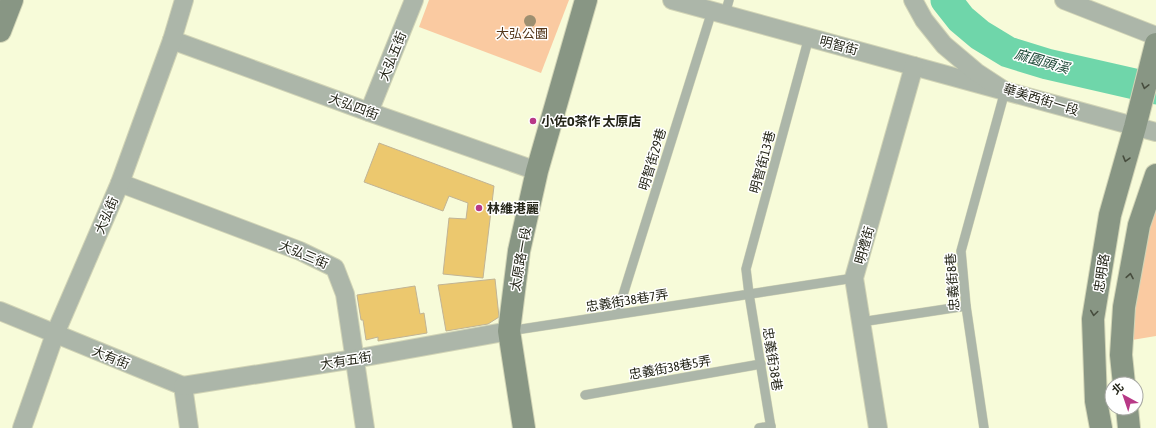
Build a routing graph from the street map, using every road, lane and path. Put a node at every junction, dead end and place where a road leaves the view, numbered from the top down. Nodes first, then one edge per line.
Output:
1 (12, 0) edge
2 (184, 0) edge
3 (414, 0) edge
4 (586, 0) edge
5 (672, 0) edge
6 (913, 0) edge
7 (1064, 0) edge
8 (722, 8) edge
9 (0, 31) edge
10 (809, 37) junction
11 (172, 40) junction
12 (1155, 44) edge
13 (914, 66) junction
14 (1005, 91) junction
15 (369, 112) junction
16 (1136, 124) junction
17 (1156, 132) edge
18 (537, 171) junction
19 (1156, 175) edge
20 (120, 183) junction
21 (854, 278) junction
22 (749, 294) junction
23 (966, 306) junction
24 (0, 311) edge
25 (617, 314) junction
26 (861, 322) junction
27 (509, 331) junction
28 (55, 334) junction
29 (354, 359) junction
30 (761, 364) junction
31 (1123, 376) edge
32 (183, 386) junction
33 (585, 395) dead end
34 (1128, 416) edge
35 (771, 427) edge
36 (22, 428) edge
37 (190, 428) edge
38 (365, 428) edge
39 (524, 428) edge
40 (759, 428) edge
41 (878, 428) edge
42 (984, 428) edge
43 (1101, 428) edge
44 (1129, 428) edge

1 - 9 main road
2 - 11 street, 大弘街
3 - 15 street, 大弘五街
4 - 18 main road, 太原路一段
5 - 8 street, 明智街
6 - 14 street, 華美西街一段
7 - 12 street
8 - 10 street, 明智街
8 - 25 lane, 明智街29巷
10 - 13 street, 明智街
10 - 22 lane, 明智街13巷
11 - 15 street, 大弘四街
11 - 20 street, 大弘街
12 -> 16 main road, 忠明路
13 - 14 street, 明智街
13 - 21 street, 明禮街
14 - 16 street, 華美西街一段
14 - 23 lane, 忠義街8巷
15 - 18 street, 大弘四街
16 - 17 street, 華美西街一段
16 -> 43 main road, 忠明路
18 - 27 main road, 太原路一段
31 -> 19 main road
20 - 28 street, 大弘街
20 - 29 street, 大弘三街
21 - 22 lane, 忠義街38巷7弄
21 - 26 street, 明禮街
22 - 25 lane, 忠義街38巷7弄
22 - 30 lane, 忠義街38巷
23 - 26 lane
23 - 42 lane, 忠義街8巷
24 - 28 street, 大有街
25 - 27 lane, 忠義街38巷7弄
26 - 41 street, 明禮街
27 - 29 street, 大有五街
27 - 39 main road, 太原路一段
28 - 32 street, 大有街
28 - 36 street, 大弘街
29 - 32 street, 大有五街
29 - 38 street, 大弘三街
30 - 33 lane, 忠義街38巷5弄
30 - 35 lane, 忠義街38巷
32 - 37 street
34 - 44 main road
35 - 40 lane

